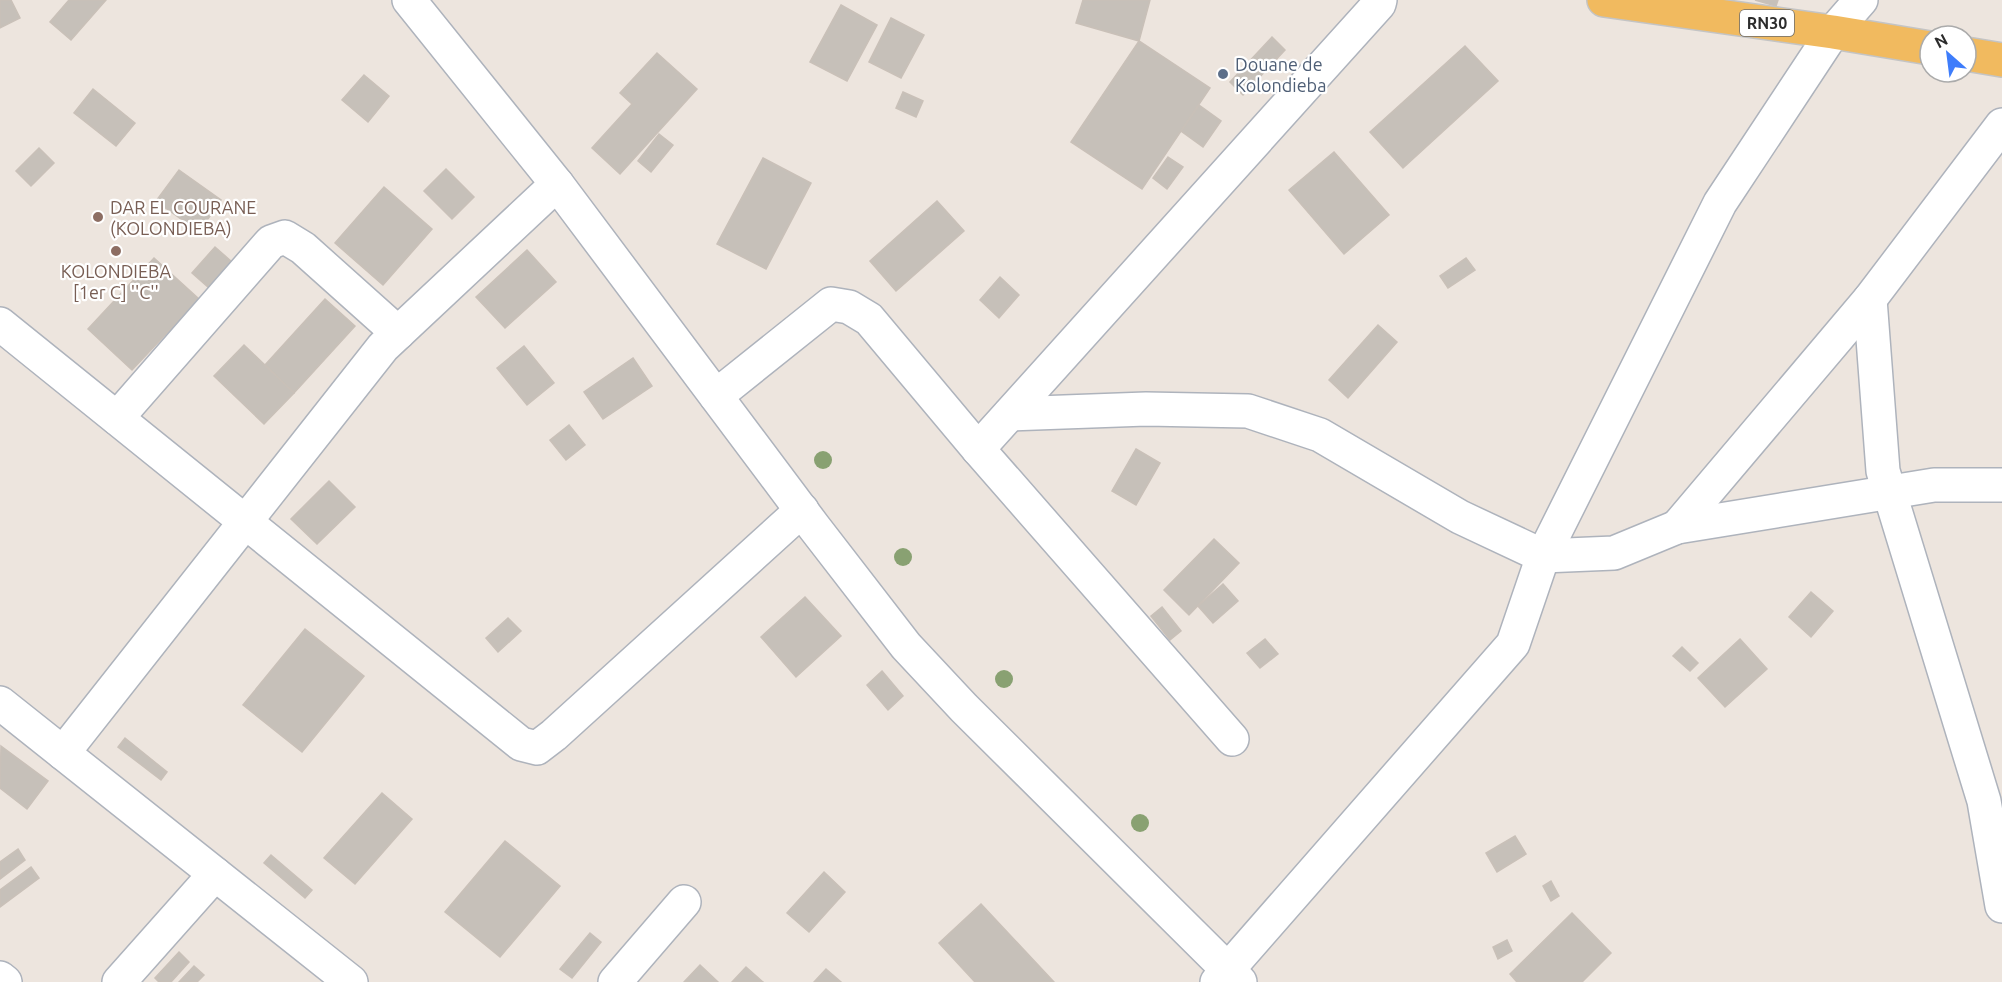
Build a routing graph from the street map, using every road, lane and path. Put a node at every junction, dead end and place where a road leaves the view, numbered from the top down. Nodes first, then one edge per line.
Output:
1 (409, 0) edge
2 (1380, 0) edge
3 (1604, 0) edge
4 (1861, 0) edge
5 (1833, 32) junction
6 (1918, 46) edge
7 (1978, 56) edge
8 (2002, 60) edge
9 (2002, 125) edge
10 (557, 184) junction
11 (1870, 299) junction
12 (0, 324) edge
13 (398, 333) junction
14 (716, 396) junction
15 (1010, 414) junction
16 (117, 418) junction
17 (978, 449) junction
18 (2002, 485) edge
19 (1889, 492) junction
20 (802, 510) junction
21 (245, 521) junction
22 (1677, 528) junction
23 (1543, 556) junction
24 (0, 703) edge
25 (1232, 739) dead end
26 (63, 753) junction
27 (215, 874) junction
28 (684, 902) dead end
29 (2002, 906) edge
30 (0, 978) edge
31 (1228, 978) edge
32 (5, 982) edge
33 (119, 982) edge
34 (351, 982) edge
35 (615, 982) edge

1 - 10 street
2 - 15 street
3 - 5 main road, RN30
4 - 5 street
5 - 6 main road, RN30
5 - 23 street
7 - 8 main road
9 - 11 street
10 - 13 street
10 - 14 street
11 - 19 street
11 - 22 street
12 - 16 street
13 - 16 street
13 - 21 street
14 - 17 street
14 - 20 street
15 - 17 street
15 - 23 street
16 - 21 street
17 - 25 street
18 - 19 street
19 - 22 street
19 - 29 street
20 - 21 street
20 - 31 street
21 - 26 street
22 - 23 street
23 - 31 street
24 - 26 street
26 - 27 street
27 - 33 street
27 - 34 street
28 - 35 street
30 - 32 street

